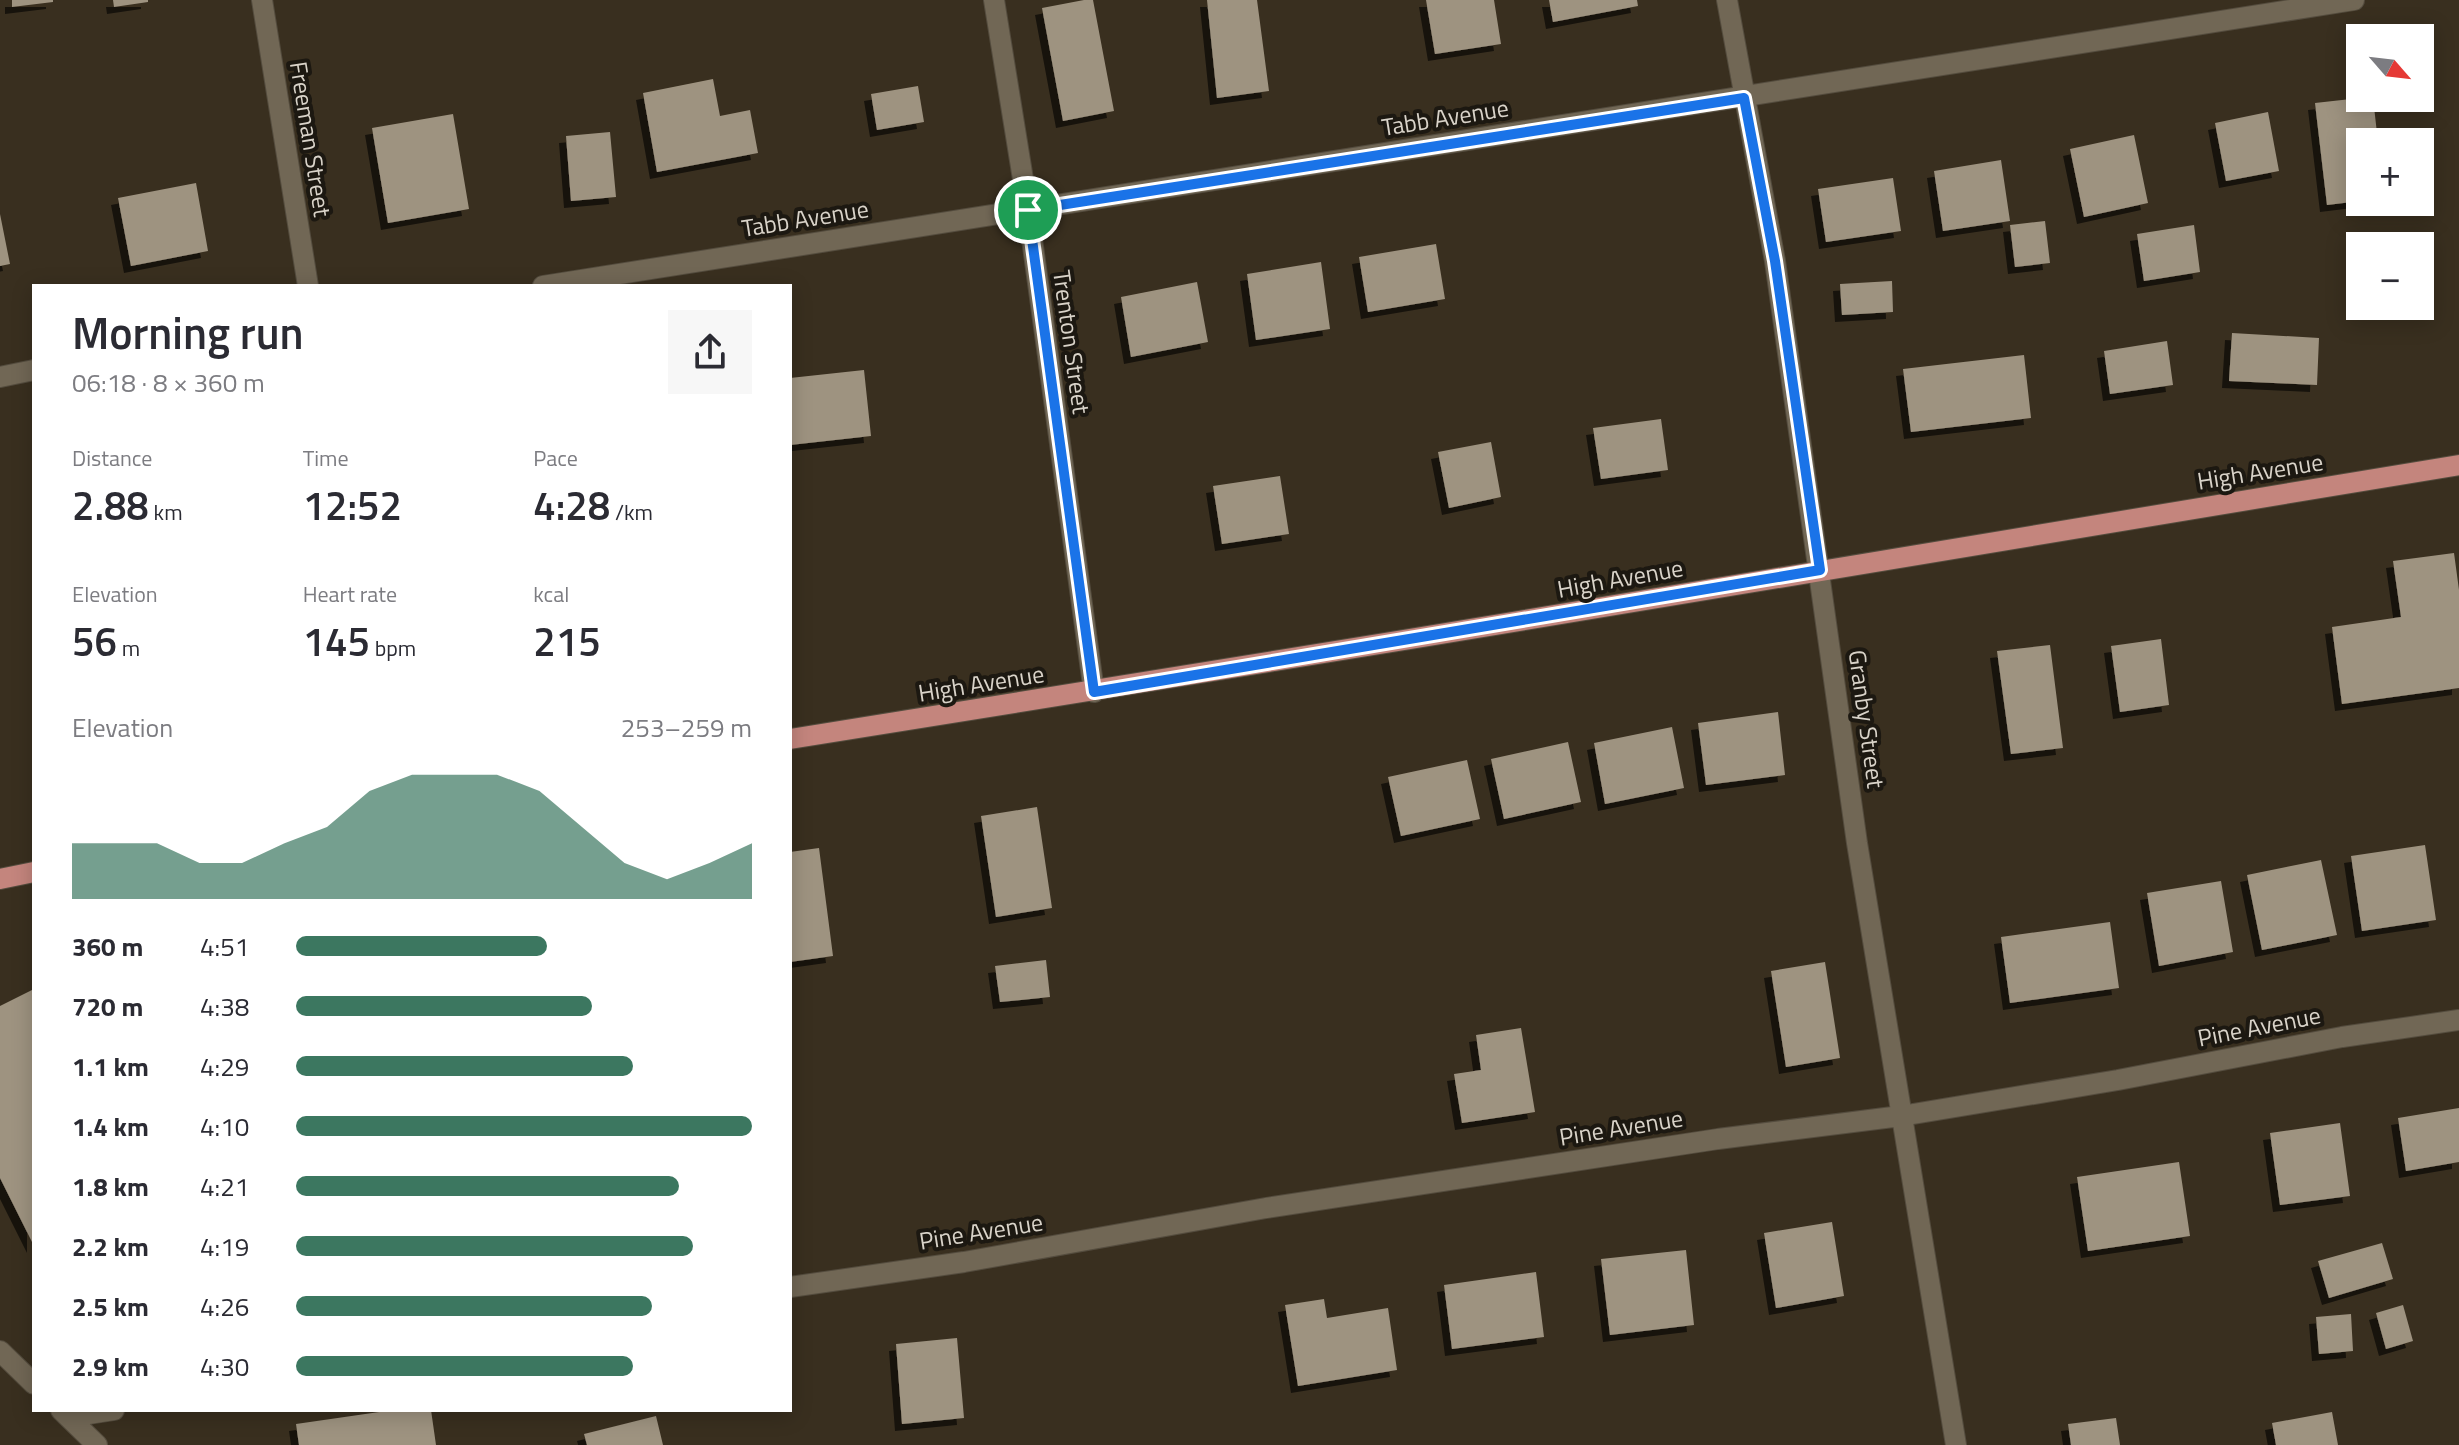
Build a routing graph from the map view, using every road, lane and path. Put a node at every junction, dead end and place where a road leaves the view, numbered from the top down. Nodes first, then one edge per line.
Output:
1 (262, 0) edge
2 (994, 0) edge
3 (1727, 0) edge
4 (2354, 0) edge
5 (1744, 98) junction
6 (1028, 210) junction
7 (308, 284) edge
8 (556, 284) edge
9 (32, 370) edge
10 (0, 377) edge
11 (2459, 465) edge
12 (1820, 570) junction
13 (1094, 692) junction
14 (792, 739) edge
15 (32, 872) edge
16 (0, 879) edge
17 (2459, 1020) edge
18 (1901, 1116) junction
19 (792, 1287) edge
20 (0, 1351) edge
21 (32, 1382) edge
22 (90, 1412) edge
23 (65, 1414) edge
24 (97, 1445) edge
25 (1956, 1445) edge

1 - 7 street, Freeman Street
2 - 6 street, Trenton Street
3 - 5 street, Granby Street
4 - 5 street, Tabb Avenue
5 - 6 street, Tabb Avenue
5 - 12 street, Granby Street
6 - 8 street, Tabb Avenue
6 - 13 street, Trenton Street
9 - 10 street
11 - 12 main road, High Avenue
12 - 13 main road, High Avenue
12 - 18 street, Granby Street
13 - 14 main road, High Avenue
15 - 16 main road
17 - 18 street, Pine Avenue
18 - 19 street, Pine Avenue
18 - 25 street, Granby Street
20 - 21 street
22 - 23 street
23 - 24 street

